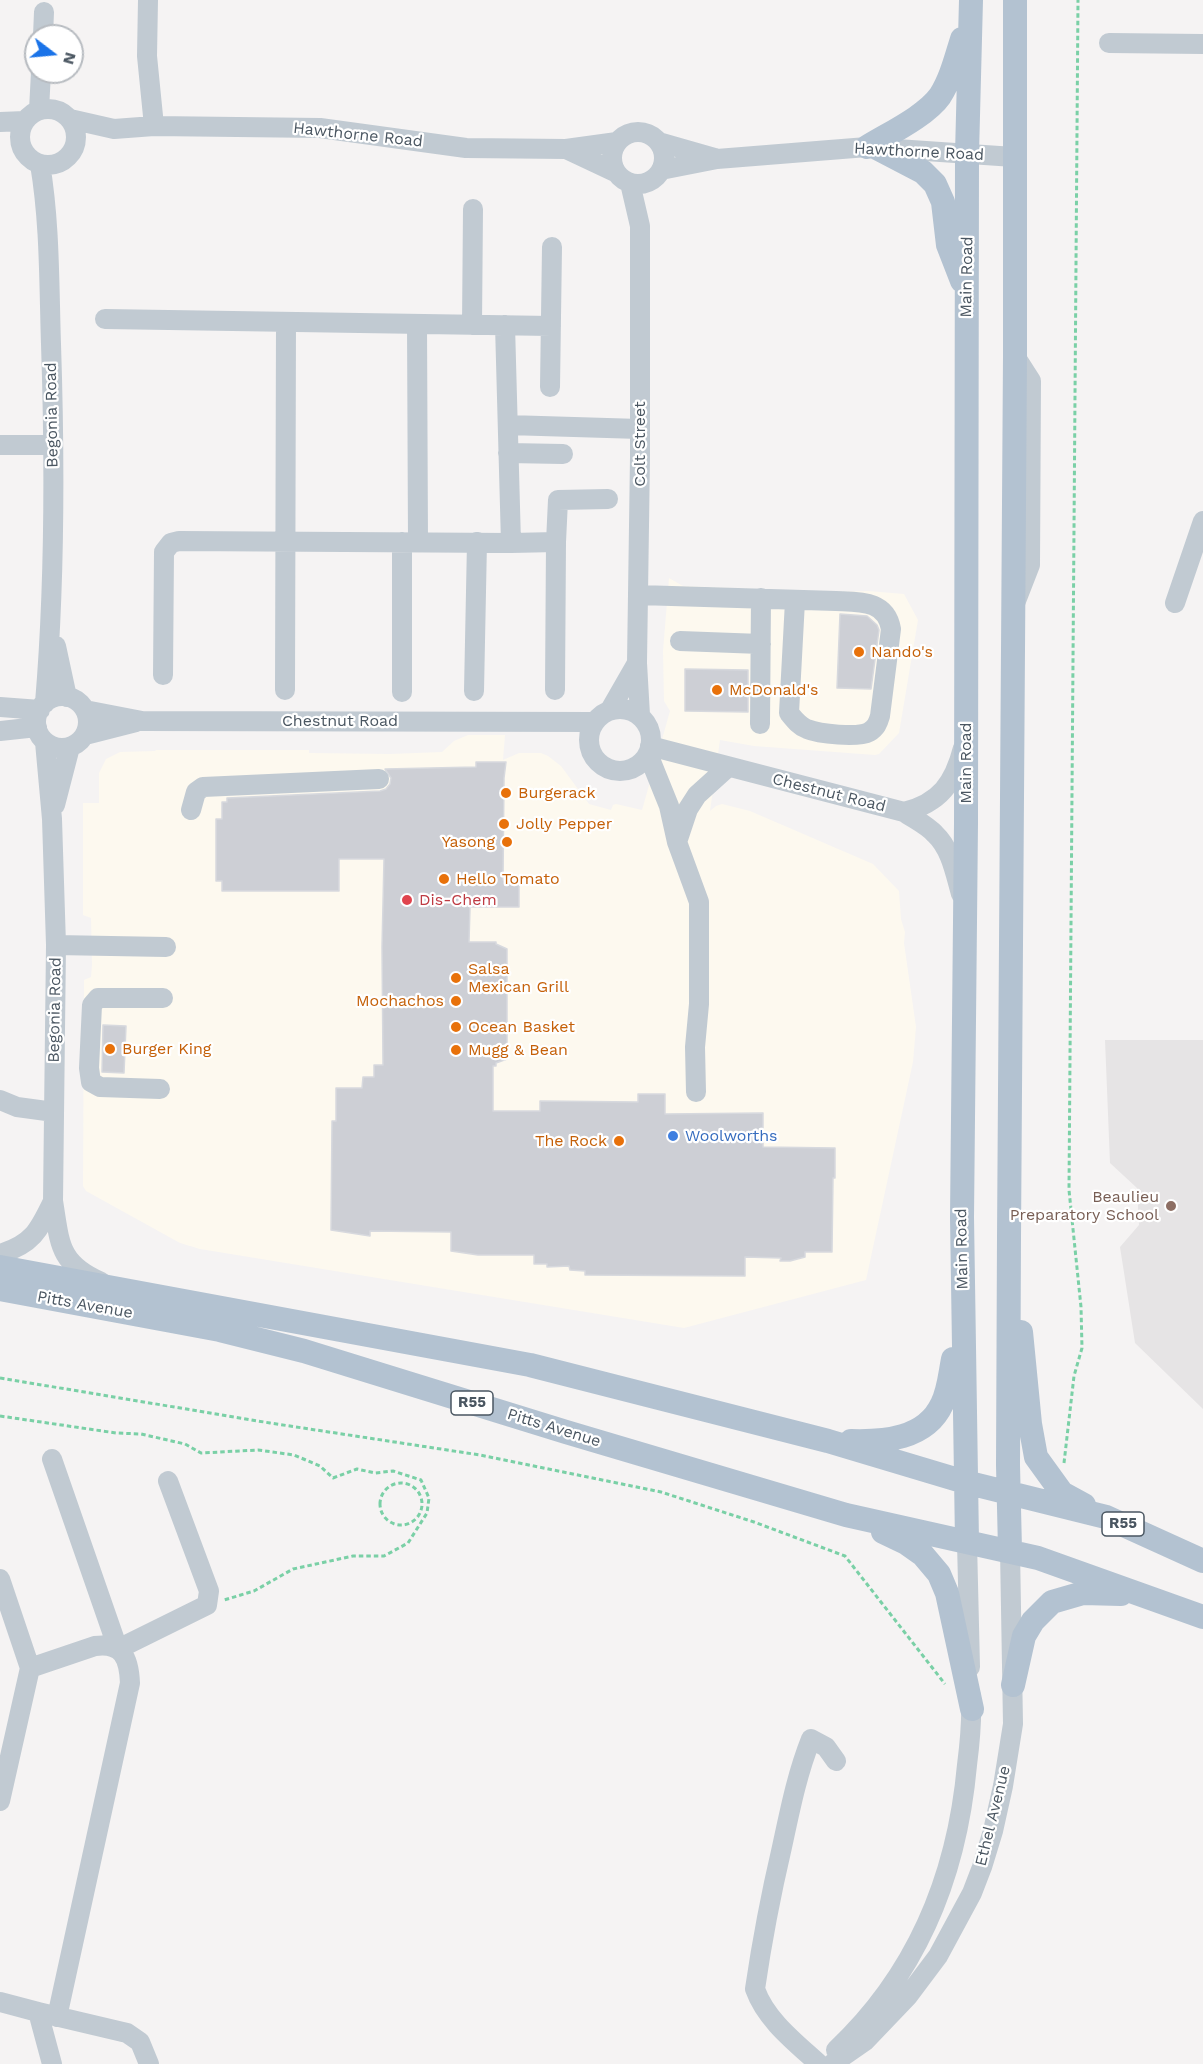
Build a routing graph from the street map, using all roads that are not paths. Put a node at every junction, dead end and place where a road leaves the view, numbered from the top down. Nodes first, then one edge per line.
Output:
1 (148, 0) edge
2 (1015, 0) edge
3 (971, 4) edge
4 (45, 12) dead end
5 (44, 24) edge
6 (1109, 43) dead end
7 (1203, 44) edge
8 (38, 84) edge
9 (70, 119) junction
10 (0, 122) edge
11 (28, 123) junction
12 (154, 126) junction
13 (0, 129) edge
14 (114, 129) junction
15 (617, 142) junction
16 (659, 142) junction
17 (75, 145) junction
18 (872, 147) junction
19 (566, 149) junction
20 (967, 154) junction
21 (1014, 157) junction
22 (717, 159) junction
23 (49, 163) junction
24 (656, 175) junction
25 (623, 178) junction
26 (473, 209) dead end
27 (640, 225) junction
28 (552, 247) dead end
29 (966, 295) junction
30 (105, 319) dead end
31 (286, 322) junction
32 (417, 324) junction
33 (472, 325) junction
34 (505, 325) junction
35 (551, 326) junction
36 (550, 387) dead end
37 (508, 425) junction
38 (640, 429) junction
39 (0, 445) edge
40 (53, 445) junction
41 (508, 453) junction
42 (563, 454) dead end
43 (608, 500) dead end
44 (1203, 521) edge
45 (286, 542) junction
46 (410, 542) junction
47 (477, 542) junction
48 (556, 542) junction
49 (511, 543) junction
50 (639, 595) junction
51 (761, 598) junction
52 (795, 601) junction
53 (1175, 603) dead end
54 (51, 625) junction
55 (680, 641) dead end
56 (761, 644) junction
57 (637, 663) junction
58 (163, 675) dead end
59 (285, 690) dead end
60 (555, 690) dead end
61 (402, 692) dead end
62 (474, 692) dead end
63 (67, 697) junction
64 (0, 707) edge
65 (85, 710) junction
66 (610, 710) junction
67 (640, 715) junction
68 (42, 720) junction
69 (142, 721) junction
70 (538, 722) junction
71 (593, 722) junction
72 (760, 724) dead end
73 (0, 731) edge
74 (966, 733) junction
75 (78, 741) junction
76 (588, 742) junction
77 (649, 750) junction
78 (728, 767) junction
79 (634, 768) junction
80 (379, 779) dead end
81 (669, 806) junction
82 (191, 810) dead end
83 (904, 812) junction
84 (52, 819) junction
85 (677, 842) junction
86 (965, 909) junction
87 (56, 945) junction
88 (166, 947) dead end
89 (163, 998) dead end
90 (160, 1089) dead end
91 (696, 1092) dead end
92 (0, 1100) edge
93 (54, 1112) junction
94 (53, 1201) junction
95 (962, 1217) junction
96 (1009, 1237) junction
97 (0, 1254) edge
98 (0, 1267) edge
99 (0, 1289) edge
100 (120, 1290) junction
101 (828, 1441) junction
102 (52, 1459) dead end
103 (168, 1480) dead end
104 (965, 1482) junction
105 (1008, 1492) junction
106 (846, 1515) junction
107 (1106, 1517) junction
108 (967, 1542) junction
109 (1010, 1550) junction
110 (1203, 1561) edge
111 (0, 1579) edge
112 (1148, 1597) junction
113 (1203, 1617) edge
114 (118, 1649) junction
115 (30, 1668) junction
116 (1013, 1685) junction
117 (972, 1709) junction
118 (836, 1761) dead end
119 (0, 1801) edge
120 (0, 2002) edge
121 (48, 2014) junction
122 (52, 2064) edge
123 (149, 2064) edge
124 (820, 2064) edge
125 (832, 2064) edge

1 - 12 street
2 - 21 main road
3 - 18 main road
3 - 20 main road, Main Road
4 - 5 street
6 - 7 street
8 - 11 street
9 - 11 street
9 - 14 street, Hawthorne Road
9 - 17 street
10 - 11 street
11 - 13 street
11 - 23 street
12 - 14 street, Hawthorne Road
12 - 19 street, Hawthorne Road
14 - 17 street, Hawthorne Road
15 - 16 street
15 - 19 street, Hawthorne Road
15 - 25 street
16 - 22 street, Hawthorne Road
16 - 24 street
17 - 23 street
18 - 20 street, Hawthorne Road
18 - 22 street, Hawthorne Road
18 - 29 main road
19 - 25 street, Hawthorne Road
20 - 21 street, Hawthorne Road
20 - 29 main road, Main Road
21 - 96 main road
22 - 24 street, Hawthorne Road
23 - 40 street, Begonia Road
24 - 25 street
24 - 27 street, Colt Street
25 - 27 street, Colt Street
26 - 33 street
27 - 38 street, Colt Street
28 - 35 street
29 - 74 main road, Main Road
30 - 31 street
31 - 32 street
31 - 45 street
32 - 33 street
32 - 46 street
33 - 34 street
34 - 35 street
34 - 37 street
35 - 36 street
37 - 38 street
37 - 41 street
38 - 50 street, Colt Street
39 - 40 street
40 - 54 street, Begonia Road
41 - 42 street
41 - 49 street
43 - 48 street
44 - 53 street
45 - 46 street
45 - 58 street
45 - 59 street
46 - 47 street
46 - 61 street
47 - 49 street
47 - 62 street
48 - 49 street
48 - 60 street
50 - 51 street
50 - 57 street, Colt Street
51 - 52 street
51 - 56 street
52 - 52 street
54 - 63 street, Begonia Road
54 - 68 street, Begonia Road
55 - 56 street
56 - 72 street
57 - 66 street, Colt Street
57 - 67 street, Colt Street
63 - 65 street
63 - 68 street
64 - 68 street
65 - 69 street, Chestnut Road
65 - 75 street
66 - 67 street
66 - 71 street
67 - 77 street
68 - 73 street
68 - 75 street
68 - 84 street, Begonia Road
69 - 70 street, Chestnut Road
69 - 75 street, Chestnut Road
70 - 71 street, Chestnut Road
70 - 76 street, Chestnut Road
71 - 76 street
74 - 83 street, Chestnut Road
74 - 86 main road, Main Road
75 - 84 street, Begonia Road
76 - 79 street
77 - 78 street, Chestnut Road
77 - 79 street
77 - 81 street
78 - 83 street, Chestnut Road
78 - 85 street
79 - 81 street
80 - 82 street
81 - 85 street
83 - 86 street, Chestnut Road
84 - 87 street, Begonia Road
85 - 91 street
86 - 95 main road, Main Road
87 - 88 street
87 - 93 street, Begonia Road
89 - 90 street
92 - 93 street
93 - 94 street, Begonia Road
94 - 97 street
94 - 100 street, Begonia Road
95 - 101 main road
95 - 104 main road, Main Road
96 - 105 main road
96 - 107 main road
98 - 100 main road, Pitts Avenue / R55
99 - 106 main road, Pitts Avenue / R55
100 - 101 main road, Pitts Avenue / R55
101 - 104 main road, Pitts Avenue / R55
102 - 114 street
103 - 114 street
104 - 105 main road, R55
104 - 108 main road, Main Road
105 - 107 main road, R55
105 - 109 main road
106 - 108 main road, Pitts Avenue / R55
106 - 117 main road
107 - 110 main road, R55
108 - 109 main road, R55
108 - 117 street, Ethel Avenue
109 - 112 main road, R55
109 - 116 street, Ethel Avenue
111 - 115 street
112 - 113 main road, R55
112 - 116 main road
114 - 115 street
114 - 121 street
115 - 119 street
116 - 125 street, Ethel Avenue
117 - 124 street, Ethel Avenue
118 - 124 street
120 - 121 street
121 - 122 street
121 - 123 street

